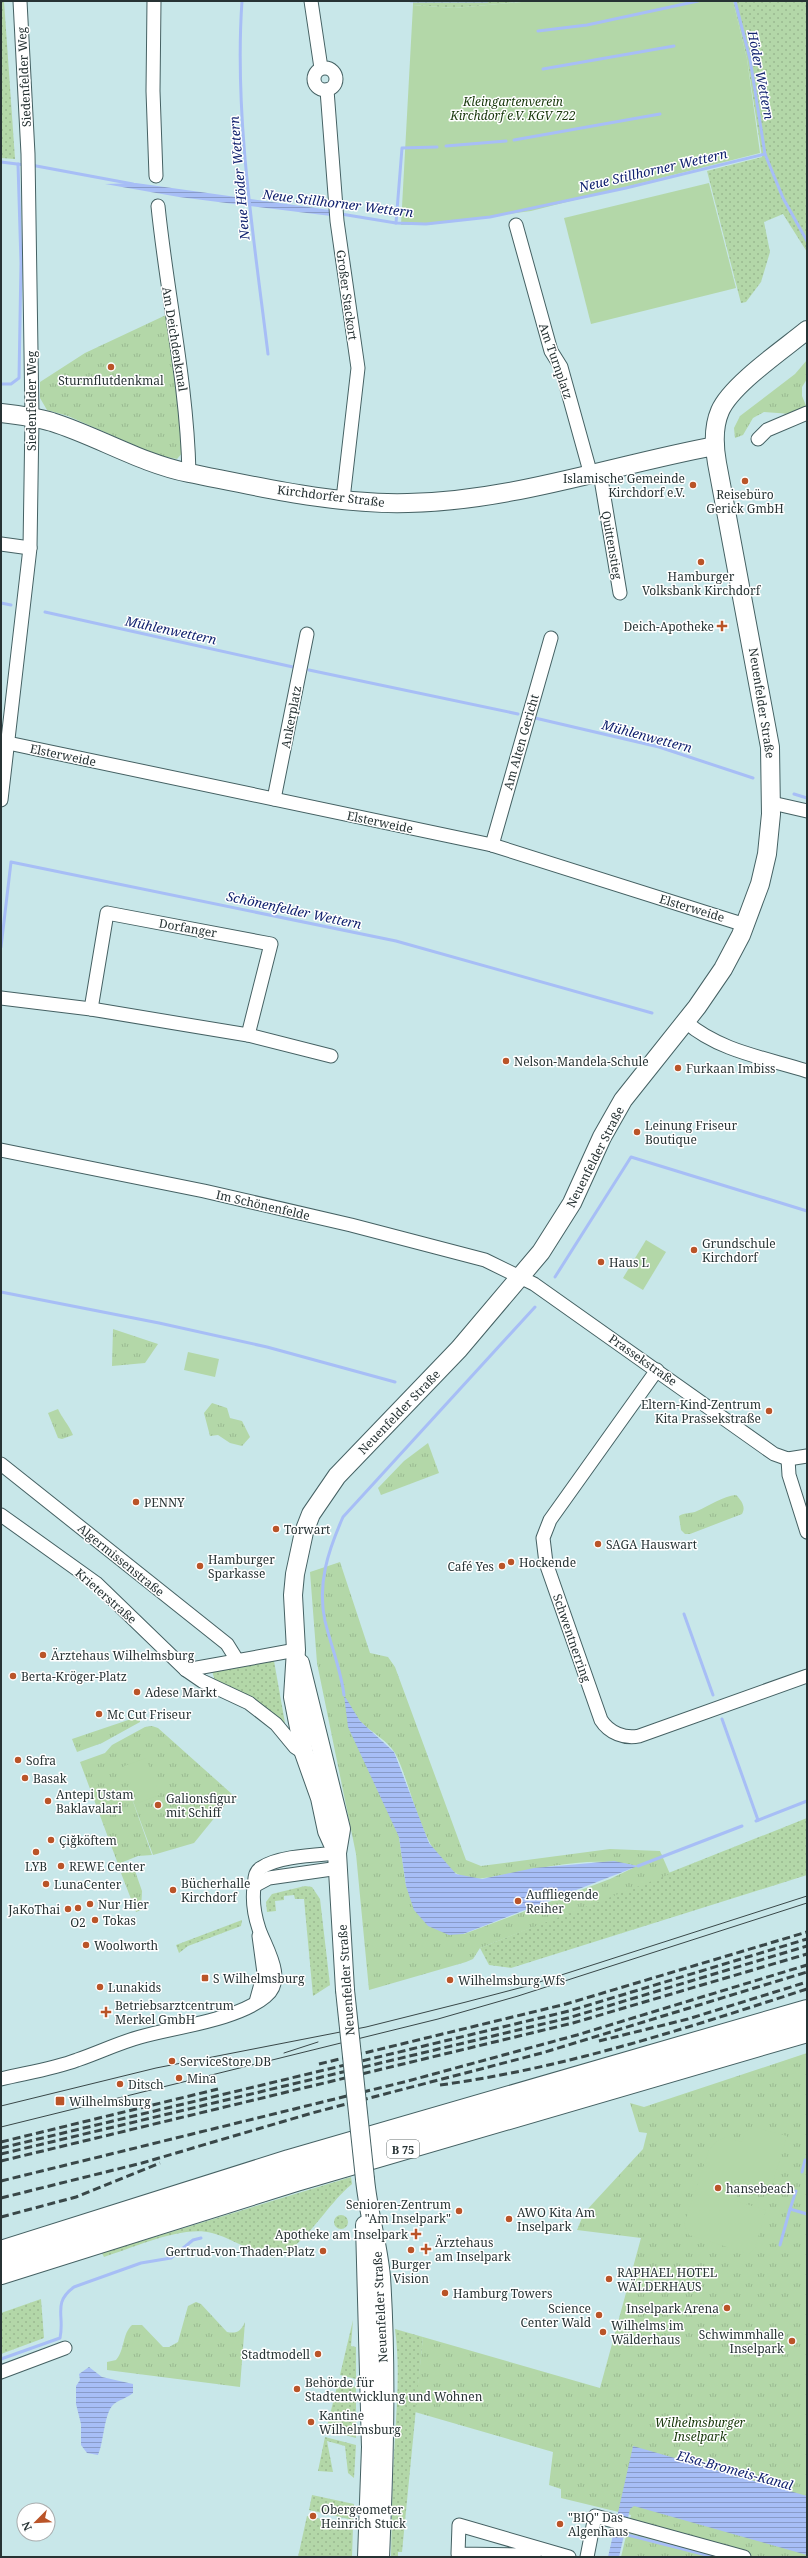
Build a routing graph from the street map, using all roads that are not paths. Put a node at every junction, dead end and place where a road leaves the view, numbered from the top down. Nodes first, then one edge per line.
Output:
1 (20, 1) edge
2 (154, 1) edge
3 (310, 1) edge
4 (156, 176) dead end
5 (158, 206) dead end
6 (516, 225) dead end
7 (807, 330) edge
8 (1, 413) edge
9 (807, 413) edge
10 (32, 417) junction
11 (758, 439) dead end
12 (715, 446) junction
13 (189, 473) junction
14 (595, 474) junction
15 (344, 500) junction
16 (1, 544) edge
17 (30, 548) junction
18 (620, 593) dead end
19 (307, 634) dead end
20 (551, 638) dead end
21 (8, 743) junction
22 (274, 799) junction
23 (1, 800) edge
24 (772, 803) junction
25 (807, 811) edge
26 (492, 845) junction
27 (745, 926) junction
28 (1, 998) edge
29 (90, 1009) junction
30 (686, 1022) junction
31 (248, 1036) junction
32 (331, 1056) dead end
33 (807, 1071) edge
34 (1, 1150) edge
35 (521, 1276) junction
36 (657, 1370) junction
37 (807, 1456) edge
38 (788, 1459) junction
39 (1, 1464) edge
40 (1, 1515) edge
41 (807, 1532) edge
42 (296, 1650) junction
43 (236, 1660) junction
44 (186, 1670) junction
45 (807, 1676) edge
46 (304, 1753) junction
47 (338, 1860) junction
48 (807, 2011) edge
49 (807, 2031) edge
50 (1, 2079) edge
51 (367, 2202) junction
52 (1, 2252) edge
53 (1, 2272) edge
54 (66, 2348) dead end
55 (1, 2372) edge
56 (540, 2549) junction
57 (366, 2557) edge
58 (380, 2557) edge
59 (568, 2557) edge
60 (587, 2557) edge
61 (744, 2557) edge

1 - 10 street, Siedenfelder Weg
2 - 4 street
3 - 15 street, Großer Stackort
5 - 13 street, Am Deichdenkmal
6 - 14 street, Am Turnplatz
7 - 12 main road, Neuenfelder Straße
8 - 10 main road, Kirchdorfer Straße
9 - 11 street
10 - 13 main road, Kirchdorfer Straße
10 - 17 street, Siedenfelder Weg
12 - 14 main road, Kirchdorfer Straße
12 - 24 main road, Neuenfelder Straße
13 - 15 main road, Kirchdorfer Straße
14 - 15 main road, Kirchdorfer Straße
14 - 18 street, Quittenstieg
16 - 17 street
17 - 21 street, Siedenfelder Weg
19 - 22 street, Ankerplatz
20 - 26 street, Am Alten Gericht
21 - 22 street, Elsterweide
21 - 23 street, Siedenfelder Weg
22 - 26 street, Elsterweide
24 - 25 street
24 - 27 main road, Neuenfelder Straße
26 - 27 street, Elsterweide
27 - 30 main road, Neuenfelder Straße
28 - 29 street
29 - 31 street
29 - 31 street, Dorfanger
30 - 33 street
30 - 35 main road, Neuenfelder Straße
31 - 32 street
34 - 35 street, Im Schönenfelde
35 - 36 street, Prassekstraße
35 - 42 main road, Neuenfelder Straße
36 - 38 street, Prassekstraße
36 - 45 street, Schwentnerring
37 - 38 street
38 - 41 street
39 - 43 street, Algermissenstraße
40 - 44 street, Krieterstraße
42 - 43 street
42 - 46 main road, Neuenfelder Straße
42 - 47 main road, Neuenfelder Straße
43 - 44 street
44 - 46 street, Krieterstraße
46 - 47 main road, Neuenfelder Straße
47 - 50 street
47 - 51 main road, Neuenfelder Straße, bridge
48 - 52 highway, B 75
49 - 53 highway, B 75
51 - 57 main road, Neuenfelder Straße
51 - 58 main road, Neuenfelder Straße
54 - 55 street
56 - 56 street
56 - 59 street
60 - 61 street

